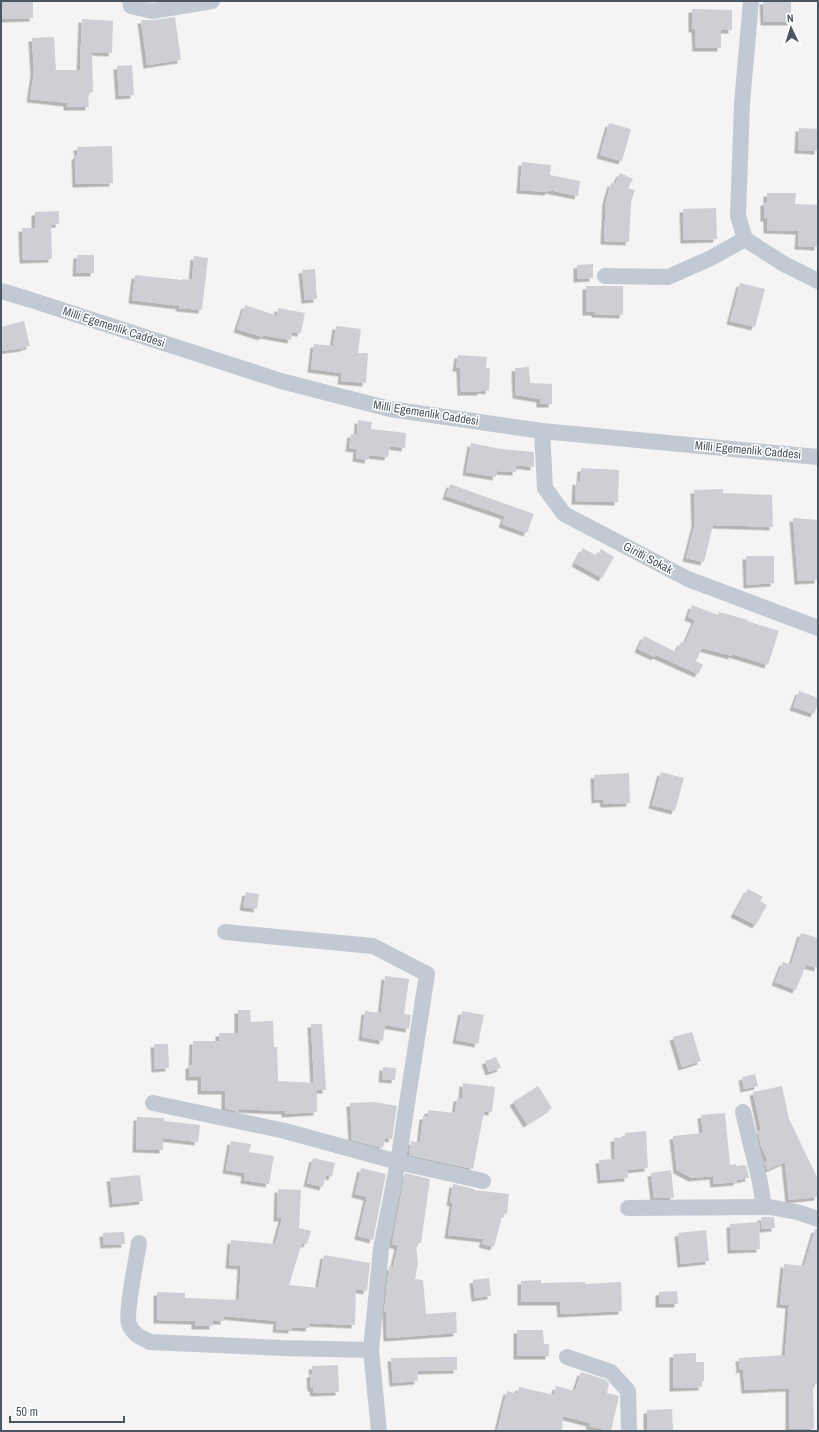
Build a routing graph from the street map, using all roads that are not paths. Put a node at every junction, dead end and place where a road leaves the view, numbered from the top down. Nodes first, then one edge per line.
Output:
1 (130, 1) edge
2 (212, 1) edge
3 (751, 1) edge
4 (745, 239) junction
5 (605, 276) dead end
6 (818, 281) edge
7 (1, 291) edge
8 (542, 431) junction
9 (818, 457) edge
10 (818, 628) edge
11 (225, 932) dead end
12 (153, 1103) dead end
13 (743, 1112) dead end
14 (398, 1162) junction
15 (483, 1181) dead end
16 (764, 1207) junction
17 (628, 1208) dead end
18 (818, 1219) edge
19 (139, 1243) dead end
20 (371, 1350) junction
21 (567, 1357) dead end
22 (379, 1431) edge
23 (629, 1431) edge

1 - 2 street
3 - 4 street
4 - 5 street
4 - 6 street
7 - 8 street, Milli Egemenlik Caddesi
8 - 9 street, Milli Egemenlik Caddesi
8 - 10 street, Giritli Sokak
11 - 14 street
12 - 14 street
13 - 16 street
14 - 15 street
14 - 20 street
16 - 17 street
16 - 18 street
19 - 20 street
20 - 22 street
21 - 23 street

